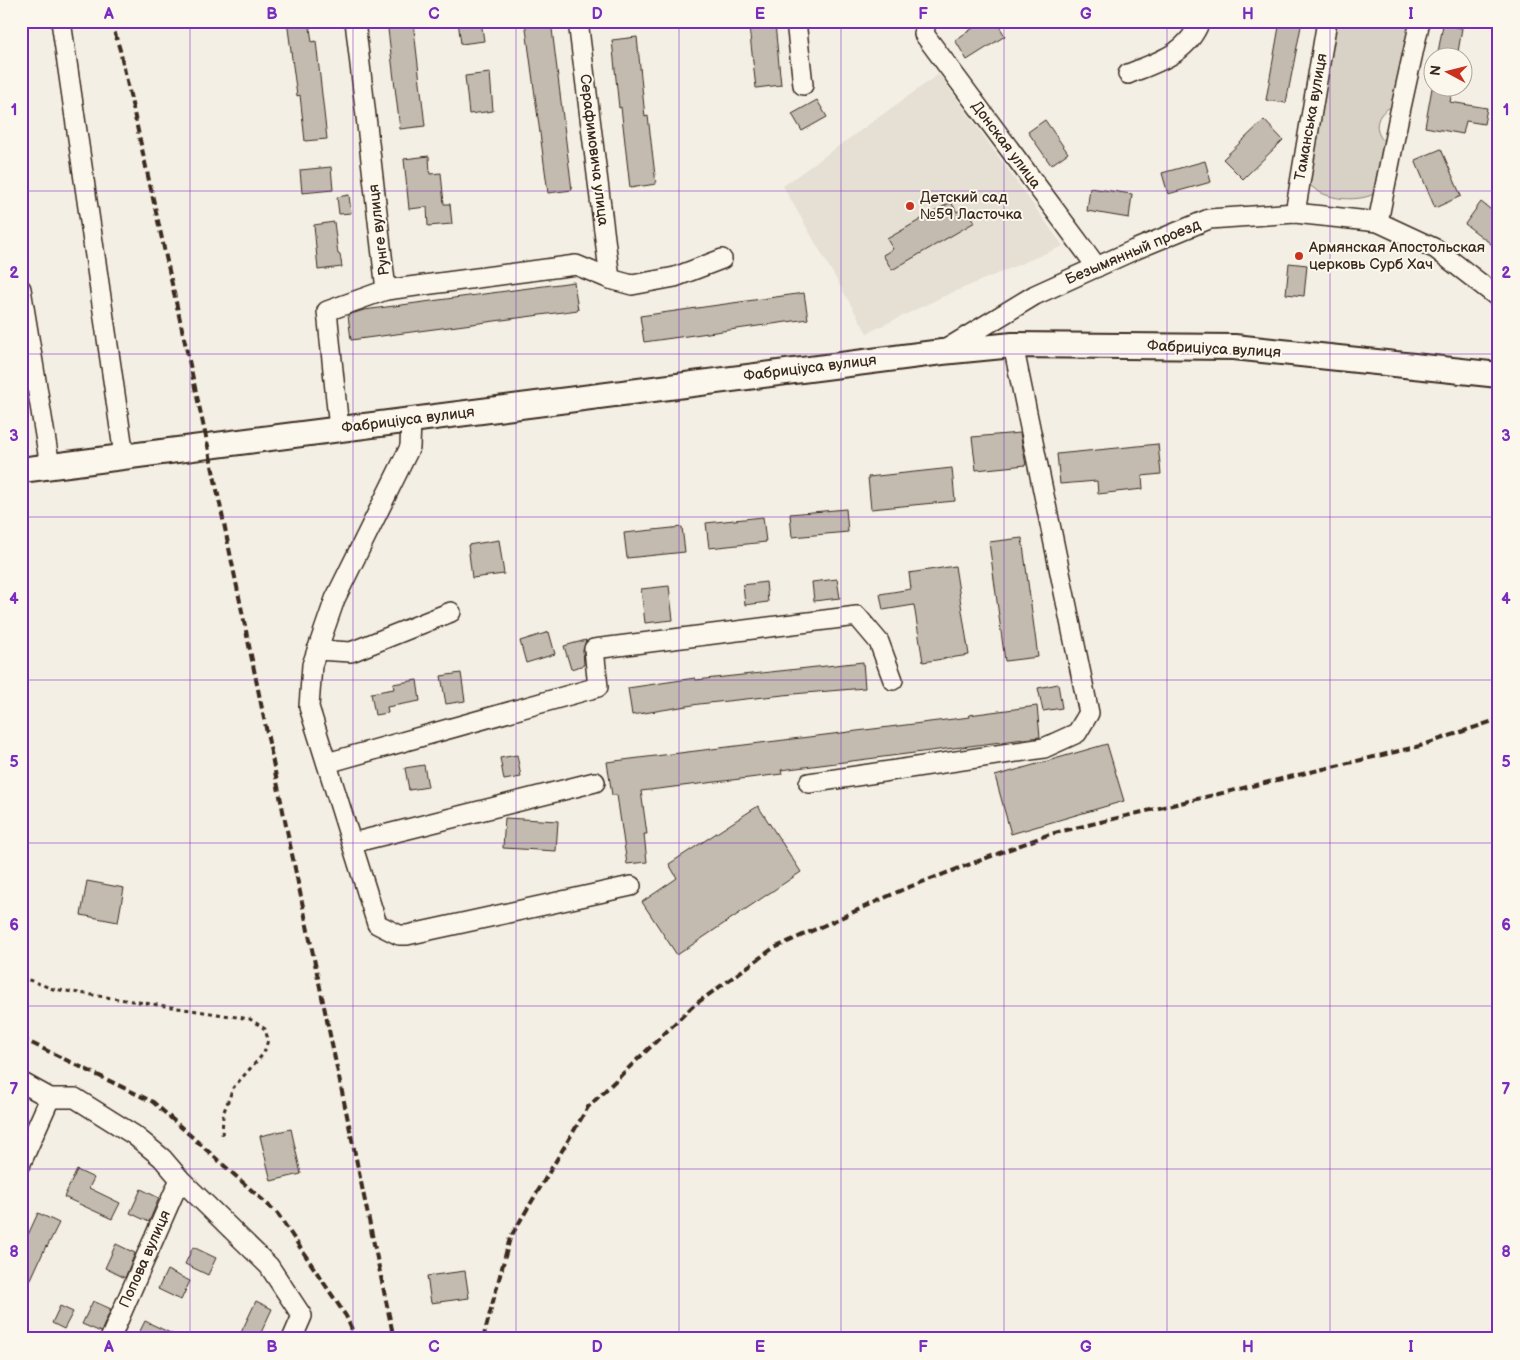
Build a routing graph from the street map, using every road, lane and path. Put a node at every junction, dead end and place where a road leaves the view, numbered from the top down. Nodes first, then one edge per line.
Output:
1 (61, 21) edge
2 (355, 21) edge
3 (578, 21) edge
4 (796, 21) edge
5 (926, 21) edge
6 (1200, 21) edge
7 (1328, 21) edge
8 (1420, 21) edge
9 (1128, 74) dead end
10 (803, 85) dead end
11 (1295, 213) junction
12 (1378, 222) junction
13 (722, 259) dead end
14 (1097, 267) junction
15 (610, 279) junction
16 (21, 289) edge
17 (386, 290) junction
18 (1499, 298) edge
19 (1013, 345) junction
20 (942, 352) junction
21 (1499, 375) edge
22 (28, 378) edge
23 (411, 420) junction
24 (339, 429) junction
25 (124, 456) junction
26 (50, 466) junction
27 (21, 470) edge
28 (451, 612) dead end
29 (317, 650) junction
30 (893, 680) dead end
31 (327, 763) junction
32 (595, 782) dead end
33 (809, 783) dead end
34 (352, 843) junction
35 (631, 886) dead end
36 (21, 977) edge
37 (21, 1082) edge
38 (50, 1098) junction
39 (222, 1139) dead end
40 (21, 1163) edge
41 (180, 1179) junction
42 (110, 1339) edge
43 (292, 1339) edge

1 - 25 street
2 - 17 street, Рунге вулиця
3 - 15 street, Серафимовича улица
4 - 10 street
5 - 14 street, Донская улица
6 - 9 street
7 - 11 street, Таманська вулиця
8 - 12 street
11 - 12 street, Безымянный проезд
11 - 14 street, Безымянный проезд
12 - 18 street, Безымянный проезд
13 - 15 street
14 - 20 street, Безымянный проезд
15 - 17 street
16 - 22 street
17 - 24 street, Рунге вулиця
19 - 20 main road, Фабриціуса вулиця
19 - 21 main road, Фабриціуса вулиця
19 - 33 street
20 - 23 main road, Фабриціуса вулиця
22 - 26 street
23 - 24 main road, Фабриціуса вулиця
23 - 29 street
24 - 25 main road, Фабриціуса вулиця
25 - 26 main road, Фабриціуса вулиця
26 - 27 main road, Фабриціуса вулиця
28 - 29 street
29 - 31 street
30 - 31 street
31 - 34 street
32 - 34 street
34 - 35 street
36 - 39 path
37 - 38 street
38 - 40 street
38 - 41 street
41 - 42 street, Попова вулиця
41 - 43 street

